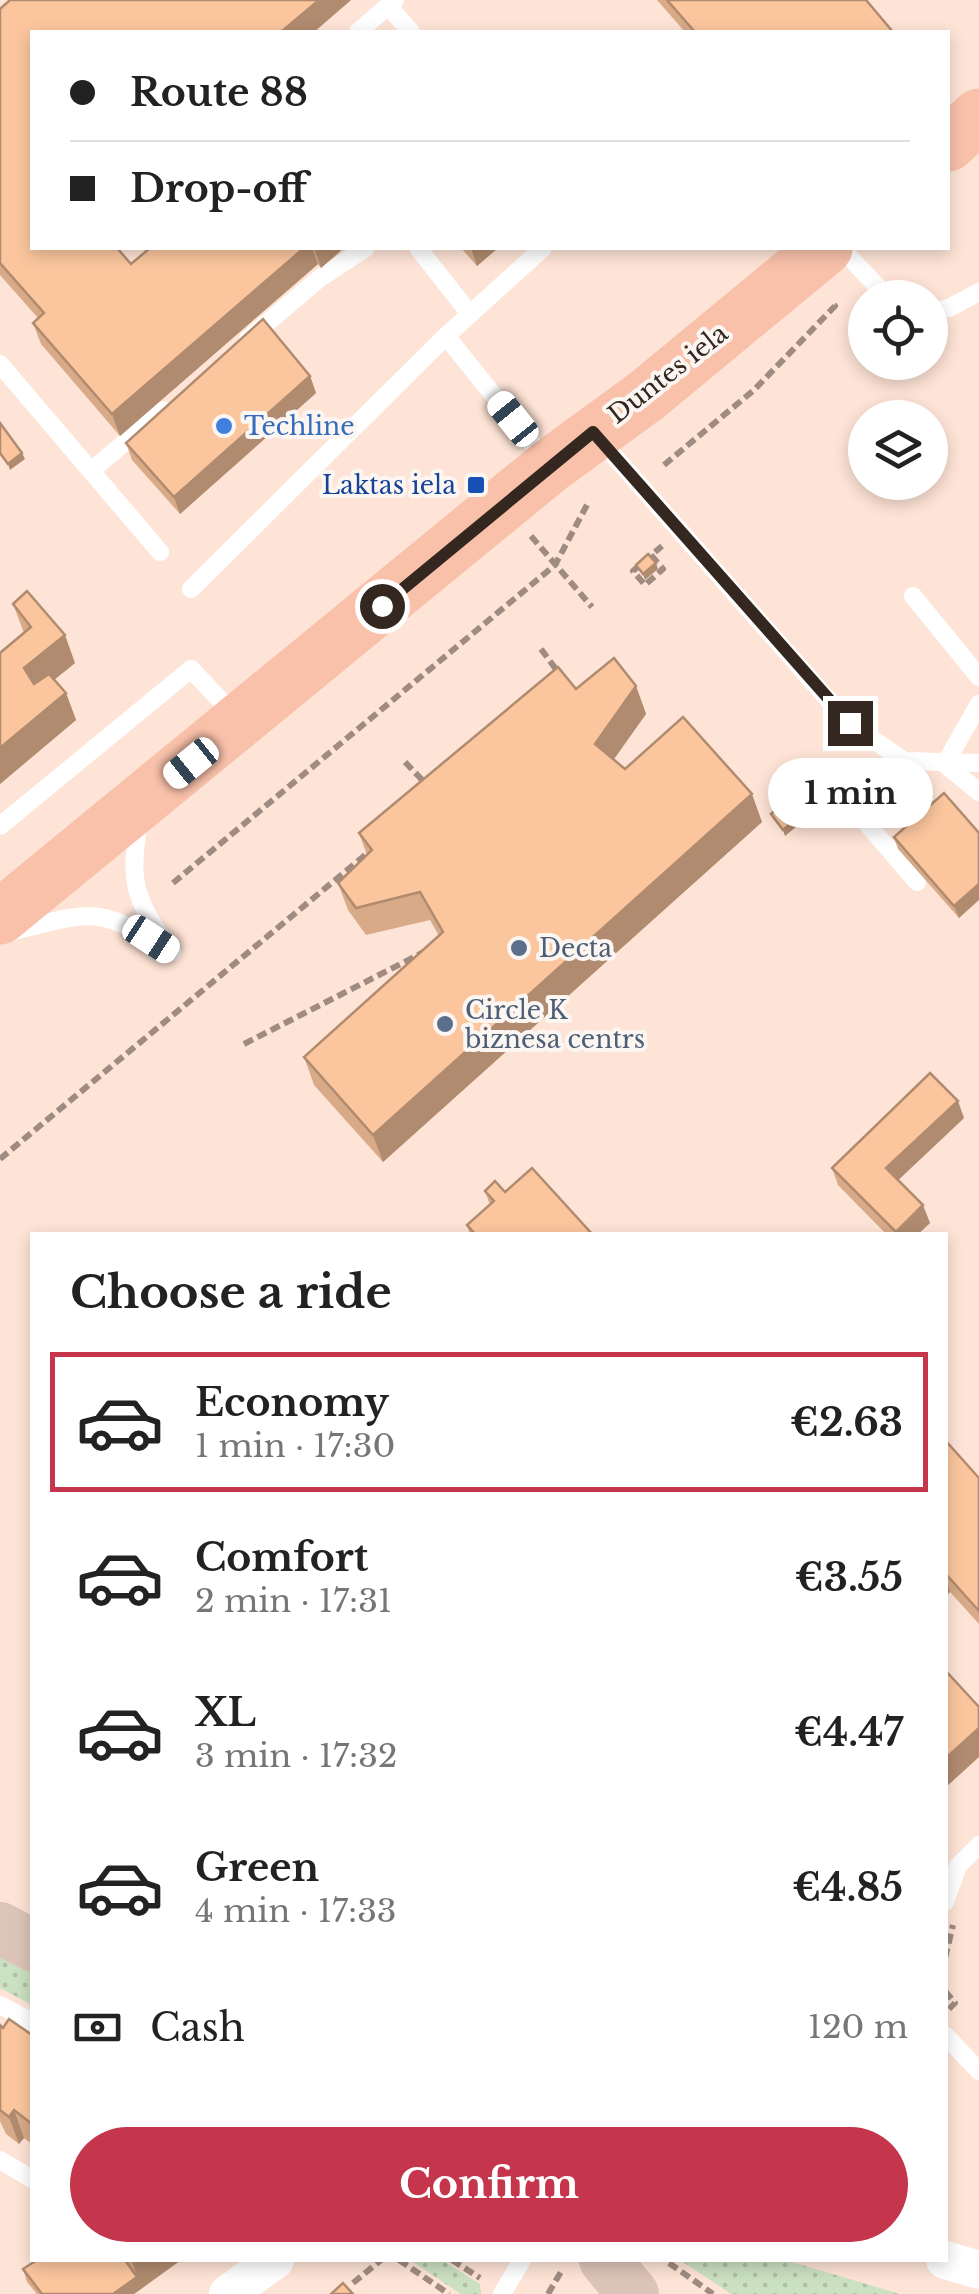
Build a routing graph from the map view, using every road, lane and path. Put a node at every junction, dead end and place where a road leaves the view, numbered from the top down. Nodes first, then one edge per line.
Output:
1 (391, 3) edge
2 (360, 30) edge
3 (409, 30) edge
4 (979, 116) edge
5 (950, 142) edge
6 (363, 250) edge
7 (420, 250) edge
8 (541, 250) edge
9 (822, 250) edge
10 (844, 250) edge
11 (871, 280) edge
12 (979, 292) edge
13 (827, 302) dead end
14 (948, 308) edge
15 (470, 314) junction
16 (446, 336) junction
17 (228, 355) edge
18 (0, 364) edge
19 (182, 394) edge
20 (593, 432) junction
21 (664, 465) dead end
22 (91, 471) junction
23 (569, 484) junction
24 (528, 533) dead end
25 (663, 545) dead end
26 (160, 552) dead end
27 (651, 556) junction
28 (556, 565) junction
29 (191, 589) dead end
30 (913, 596) dead end
31 (592, 607) dead end
32 (540, 649) dead end
33 (979, 677) edge
34 (567, 682) edge
35 (979, 704) edge
36 (241, 722) junction
37 (904, 760) junction
38 (405, 762) dead end
39 (979, 763) edge
40 (944, 764) junction
41 (979, 792) edge
42 (435, 794) edge
43 (142, 804) junction
44 (0, 826) edge
45 (378, 844) edge
46 (916, 882) edge
47 (173, 883) dead end
48 (0, 918) edge
49 (0, 934) edge
50 (426, 951) edge
51 (244, 1044) dead end
52 (0, 1159) edge
53 (979, 1845) edge
54 (948, 1894) edge
55 (0, 1928) edge
56 (30, 1944) edge
57 (0, 2005) edge
58 (30, 2021) edge
59 (948, 2037) edge
60 (979, 2071) edge
61 (0, 2160) edge
62 (30, 2178) edge
63 (948, 2261) edge
64 (271, 2262) edge
65 (379, 2262) edge
66 (402, 2262) edge
67 (521, 2262) edge
68 (567, 2262) edge
69 (606, 2262) edge
70 (667, 2262) edge
71 (979, 2270) edge
72 (353, 2283) dead end
73 (228, 2294) edge
74 (449, 2294) edge
75 (502, 2294) edge
76 (548, 2294) edge
77 (632, 2294) edge
78 (713, 2294) edge

1 - 2 lane
1 - 3 lane
4 - 5 main road
6 - 17 lane
7 - 15 lane
8 - 15 lane
9 - 20 main road, Duntes iela
10 - 11 lane
12 - 14 lane
13 - 21 path
15 - 16 lane
16 - 23 lane
16 - 29 lane
18 - 22 lane
19 - 22 lane
20 - 23 main road, Duntes iela
20 - 37 lane
22 - 26 lane
23 - 28 path
23 - 36 main road, Duntes iela
24 - 28 path
25 - 27 path
27 - 27 path
28 - 31 path
28 - 47 path
30 - 33 lane
32 - 34 path
35 - 40 lane
36 - 43 main road, Duntes iela
36 - 44 lane
37 - 40 lane
37 - 46 lane
38 - 42 path
39 - 40 lane
40 - 41 lane
43 - 48 main road, Duntes iela
43 - 49 lane
45 - 52 path
50 - 51 path
53 - 54 lane
55 - 56 street
57 - 58 lane
59 - 60 lane
61 - 62 lane
63 - 71 street
64 - 73 street
65 - 72 path
66 - 74 path
67 - 75 lane
68 - 76 path
69 - 77 street
70 - 78 path

